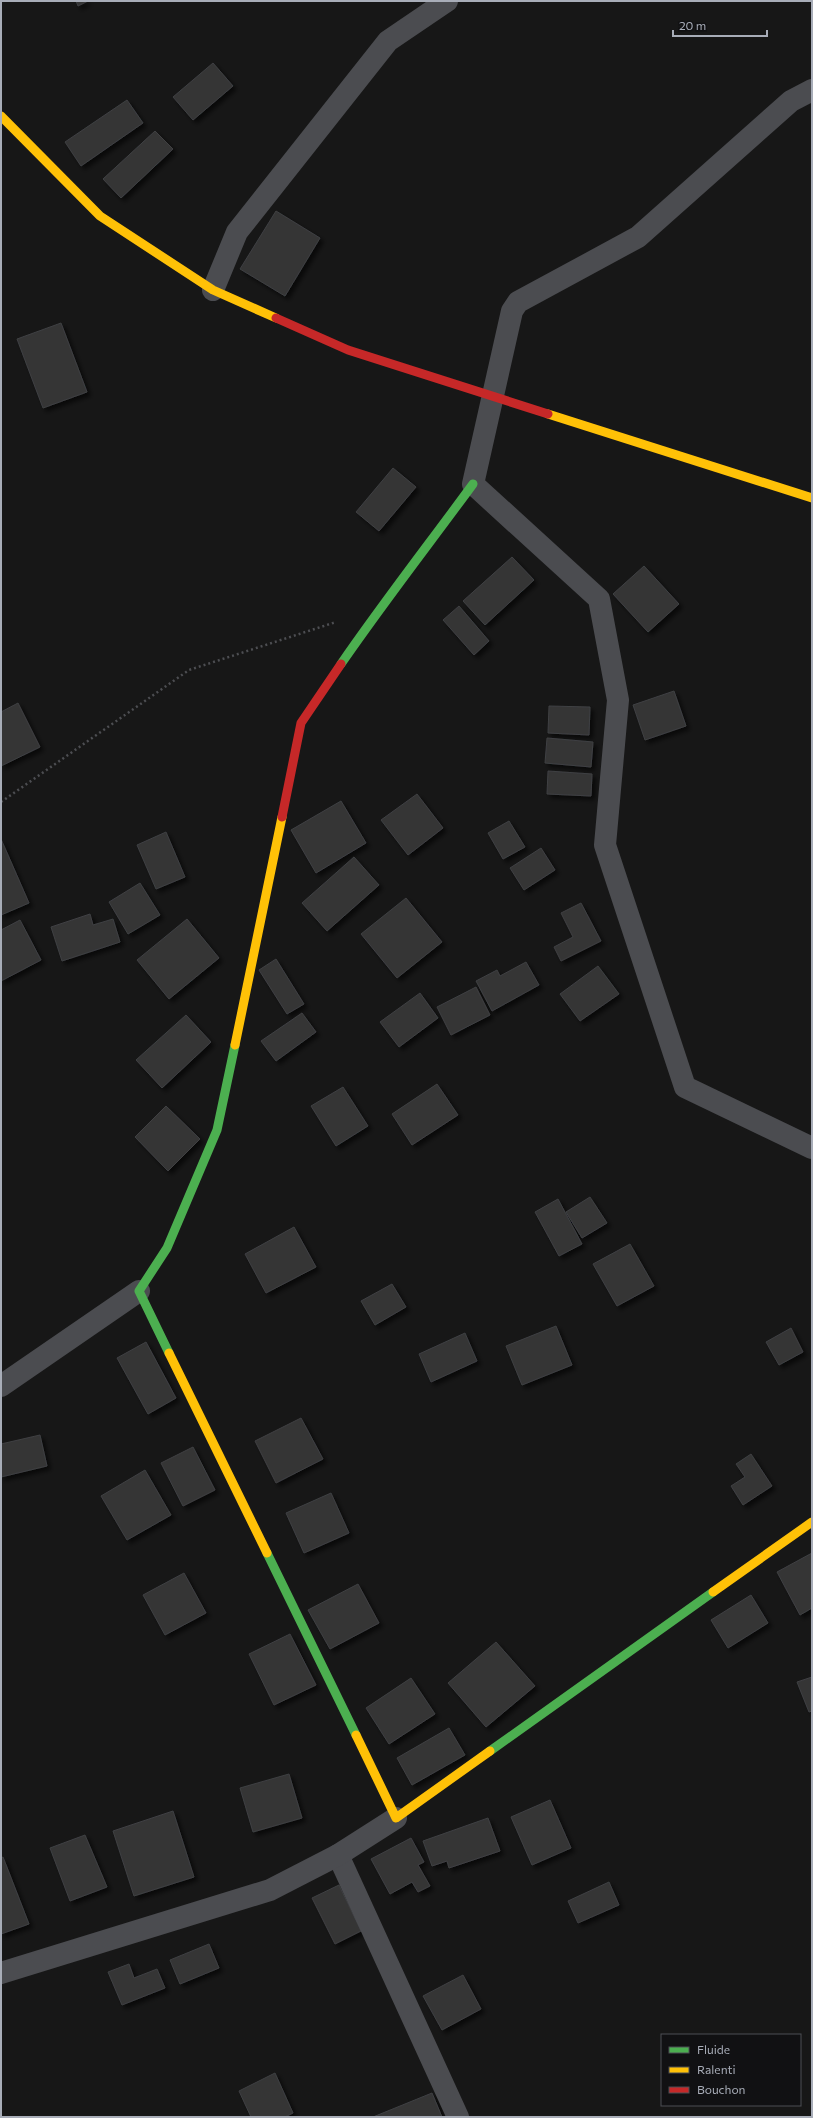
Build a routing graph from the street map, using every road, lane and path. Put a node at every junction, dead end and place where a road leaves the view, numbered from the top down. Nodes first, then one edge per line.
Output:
1 (447, 1) edge
2 (812, 90) edge
3 (1, 116) edge
4 (213, 290) junction
5 (493, 396) junction
6 (473, 484) junction
7 (812, 498) edge
8 (339, 621) dead end
9 (1, 802) edge
10 (812, 1148) edge
11 (139, 1291) junction
12 (1, 1386) edge
13 (812, 1522) edge
14 (396, 1818) junction
15 (338, 1855) junction
16 (1, 1973) edge
17 (458, 2117) edge

1 - 4 street
2 - 5 street
3 - 4 street
4 - 5 street
5 - 6 street
5 - 7 street
6 - 10 street
6 - 11 street
8 - 9 path
11 - 12 street
11 - 14 street
13 - 14 street
14 - 15 street
15 - 16 street
15 - 17 street

